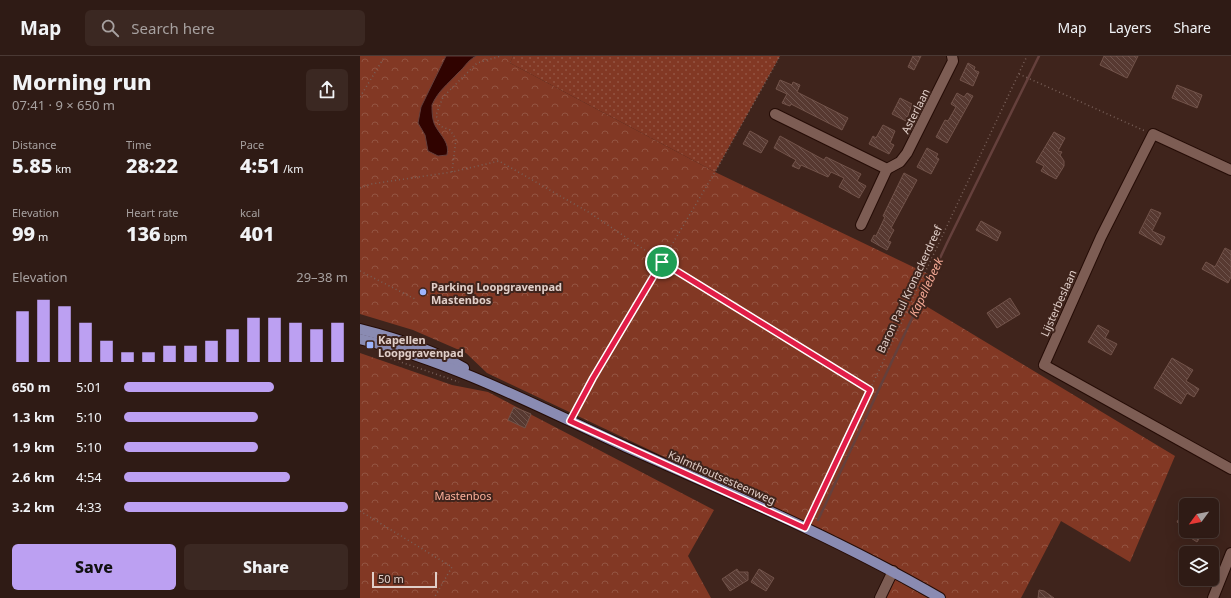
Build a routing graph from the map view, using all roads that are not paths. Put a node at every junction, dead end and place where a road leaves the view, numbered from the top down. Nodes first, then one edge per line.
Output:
1 (952, 56) edge
2 (775, 114) dead end
3 (887, 169) junction
4 (1231, 170) edge
5 (861, 225) dead end
6 (360, 329) edge
7 (360, 339) edge
8 (490, 384) junction
9 (1231, 469) edge
10 (1230, 558) edge
11 (894, 571) junction
12 (880, 598) edge
13 (940, 598) edge
14 (1213, 598) edge

1 - 3 street, Asterlaan
2 - 3 street
3 - 5 street
4 - 9 street, Lijsterbeslaan
6 - 8 main road, Kalmthoutsesteenweg
7 - 8 main road, Kalmthoutsesteenweg
8 - 11 main road, Kalmthoutsesteenweg
10 - 14 street
11 - 12 street
11 - 13 main road, Kalmthoutsesteenweg

